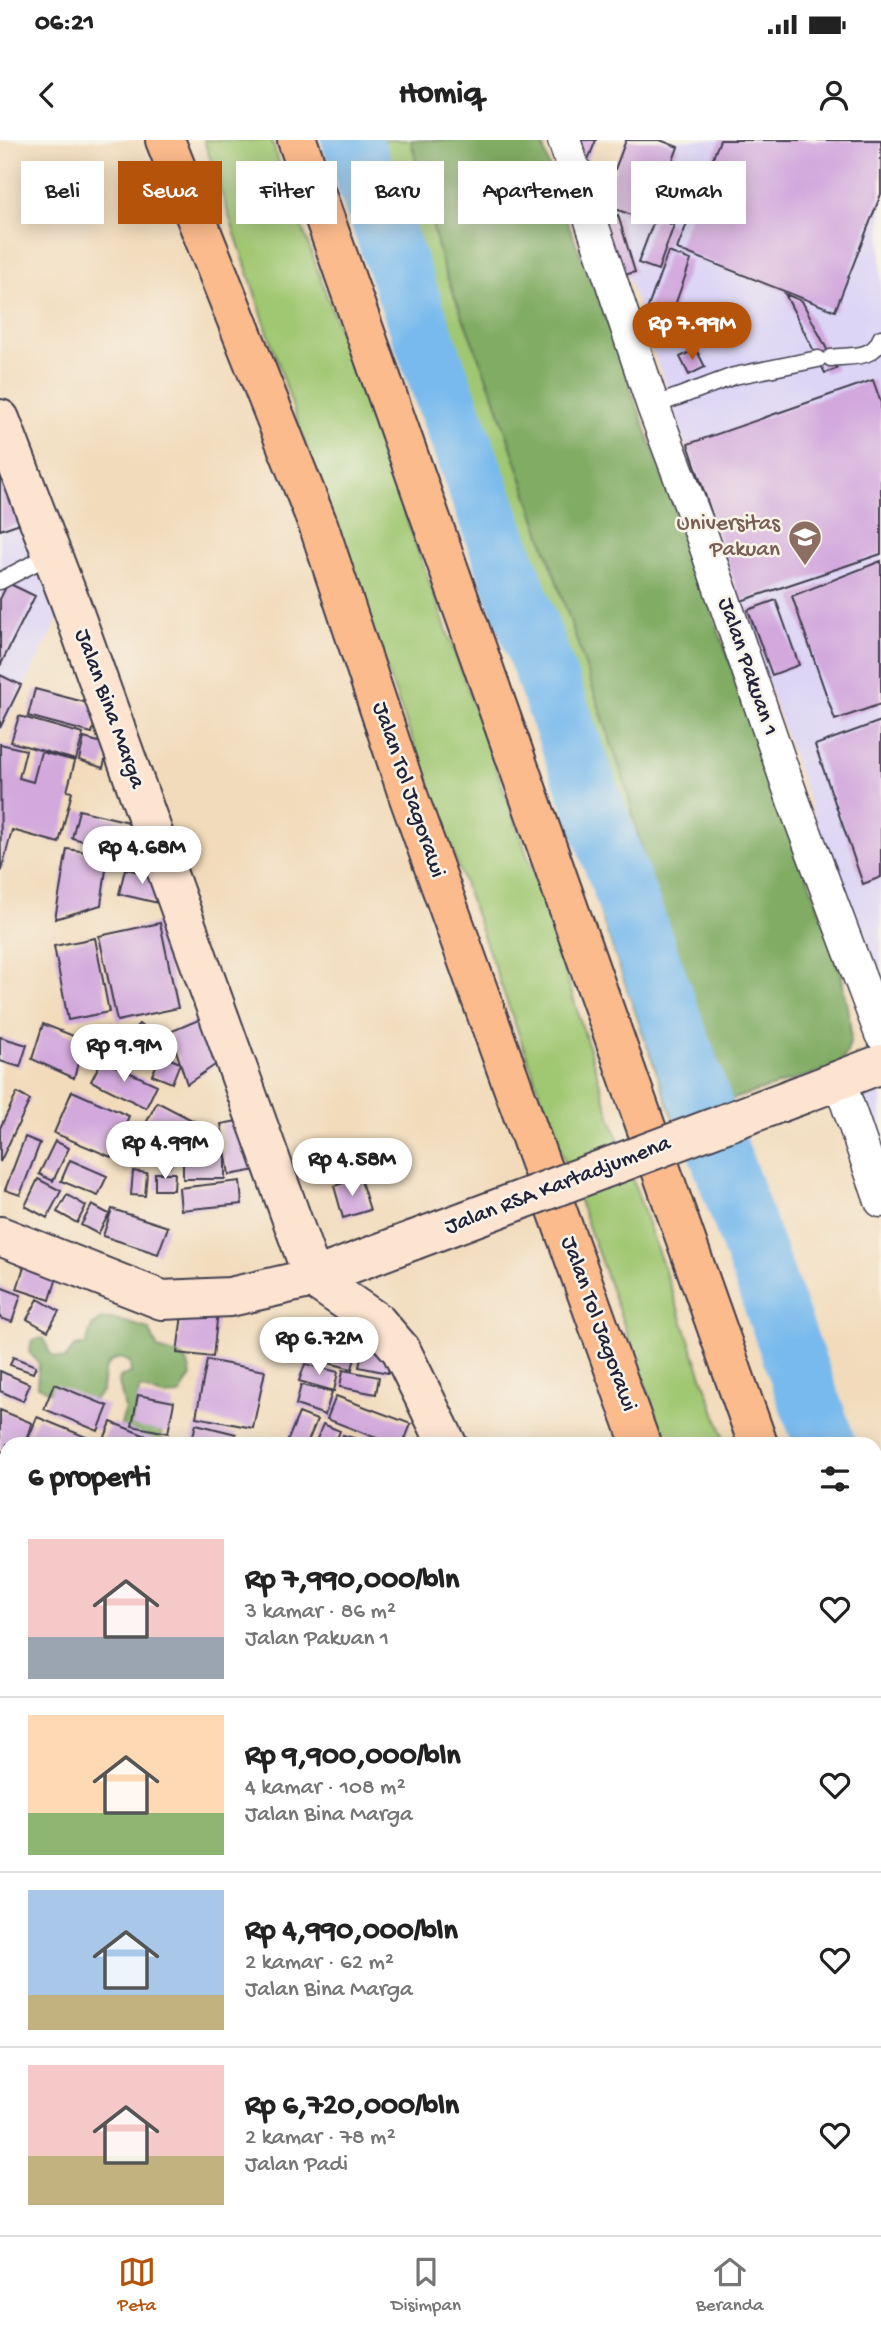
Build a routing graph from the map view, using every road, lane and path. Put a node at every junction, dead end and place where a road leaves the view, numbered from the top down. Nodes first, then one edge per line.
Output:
1 (165, 140) edge
2 (296, 140) edge
3 (564, 140) edge
4 (881, 338) edge
5 (653, 406) junction
6 (0, 419) edge
7 (52, 554) junction
8 (0, 581) edge
9 (881, 1034) edge
10 (881, 1064) edge
11 (839, 1080) junction
12 (879, 1190) edge
13 (0, 1236) edge
14 (313, 1278) junction
15 (444, 1437) edge
16 (638, 1437) edge
17 (756, 1437) edge

1 - 16 highway, Jalan Tol Jagorawi
2 - 17 highway
3 - 5 street, Jalan Pakuan 1
4 - 5 lane
5 - 9 street, Jalan Pakuan 1
6 - 7 street, Jalan Bina Marga
7 - 8 lane
7 - 14 street, Jalan Bina Marga
10 - 11 street, Jalan RSA Kartadjumena
11 - 12 street
11 - 14 street, Jalan RSA Kartadjumena, bridge
13 - 14 street, Jalan RSA Kartadjumena
14 - 15 street

